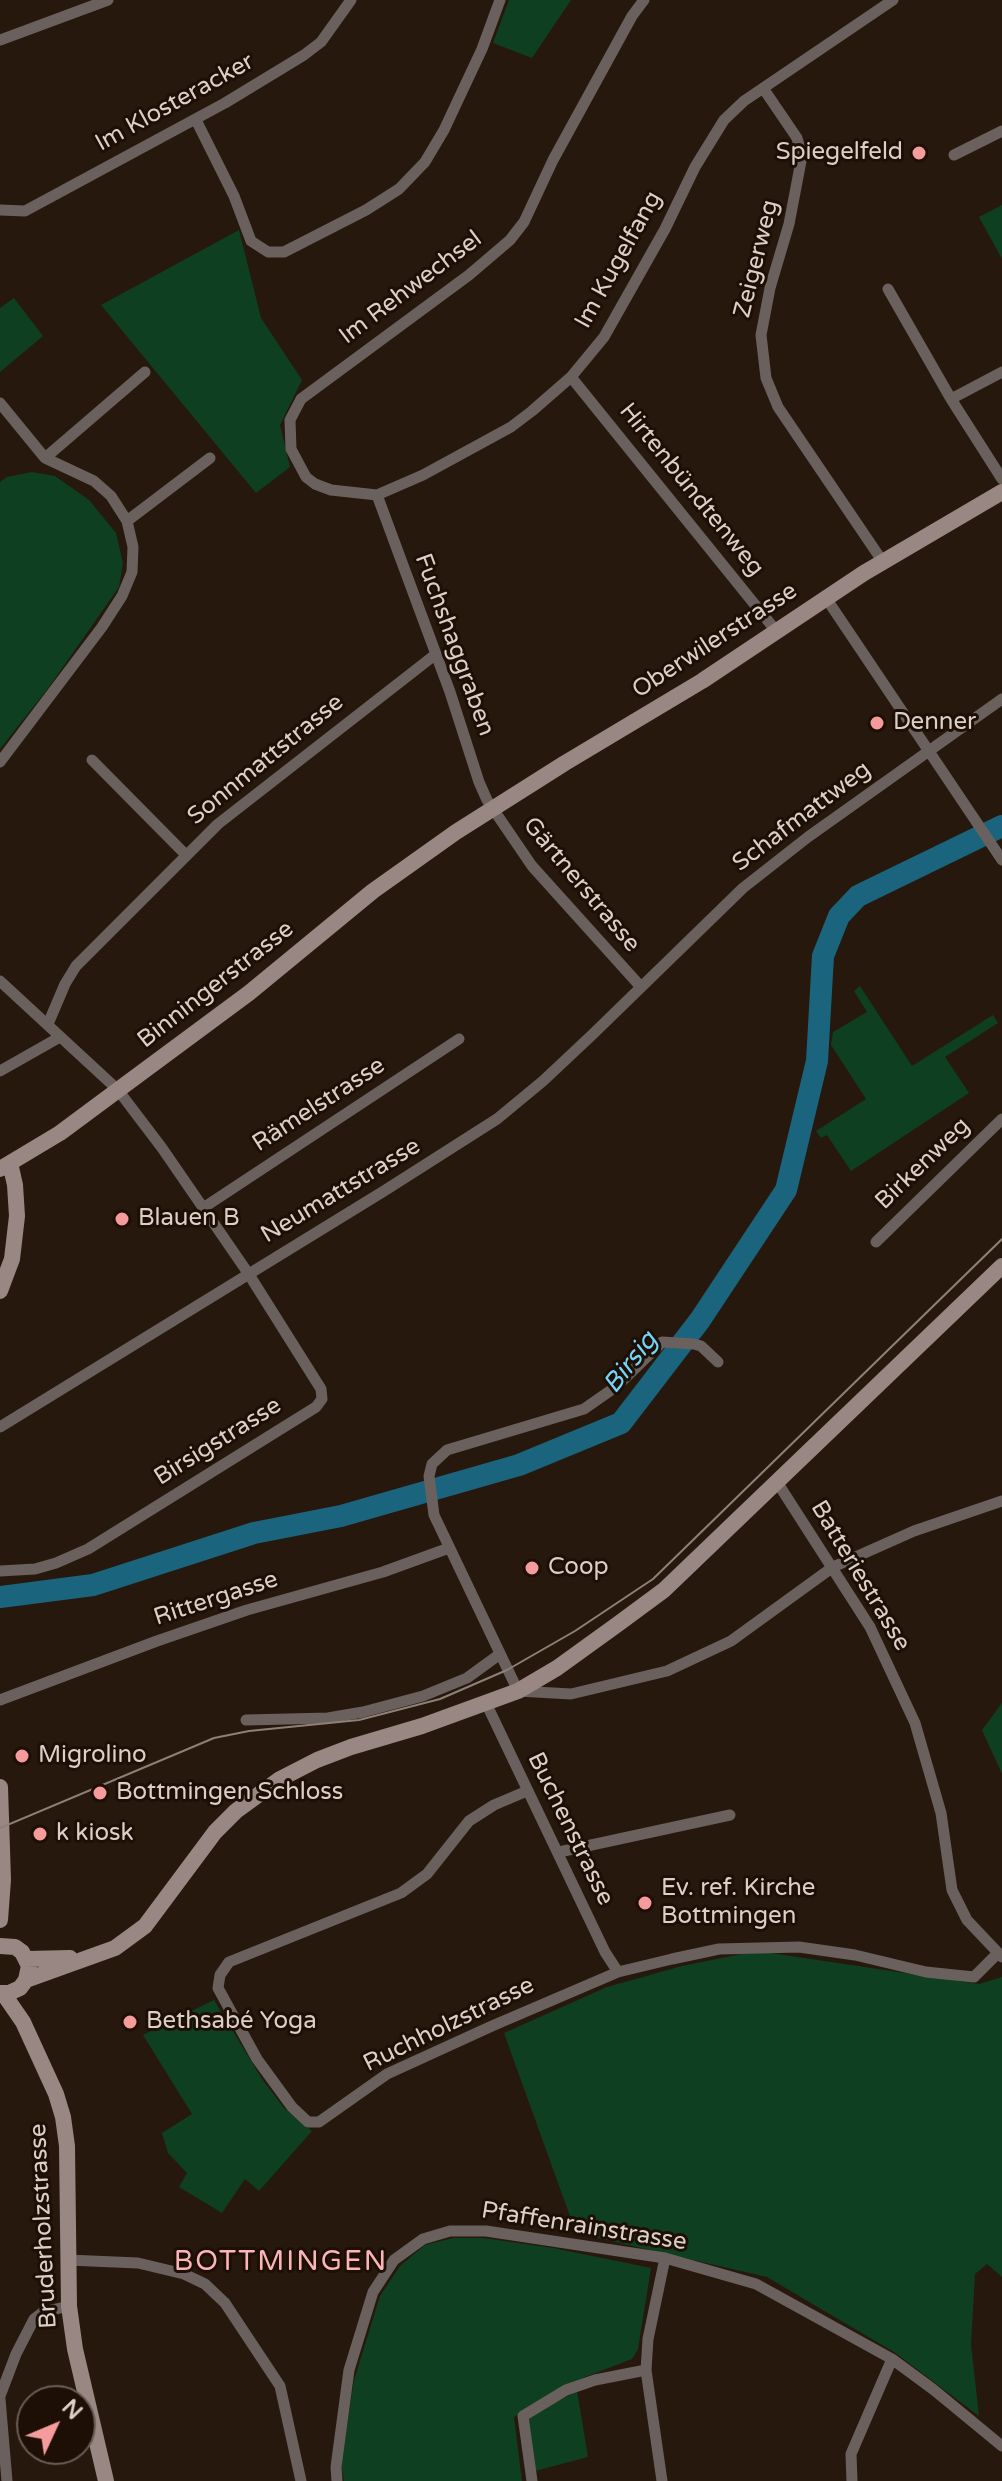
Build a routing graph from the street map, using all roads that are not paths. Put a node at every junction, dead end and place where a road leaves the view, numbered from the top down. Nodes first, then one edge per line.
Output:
1 (108, 0) edge
2 (351, 0) edge
3 (500, 0) edge
4 (644, 0) edge
5 (893, 0) edge
6 (0, 40) edge
7 (763, 88) junction
8 (196, 120) junction
9 (1002, 131) edge
10 (954, 155) dead end
11 (0, 210) edge
12 (888, 289) dead end
13 (145, 372) dead end
14 (1002, 372) edge
15 (571, 377) junction
16 (951, 399) junction
17 (0, 403) edge
18 (45, 458) junction
19 (210, 458) dead end
20 (306, 477) joint
21 (1002, 479) edge
22 (1002, 492) edge
23 (377, 495) junction
24 (127, 521) junction
25 (883, 562) junction
26 (826, 598) junction
27 (777, 632) junction
28 (436, 654) junction
29 (1002, 699) edge
30 (928, 751) junction
31 (92, 760) dead end
32 (0, 762) edge
33 (492, 808) junction
34 (456, 832) joint
35 (186, 855) junction
36 (1002, 859) edge
37 (0, 981) edge
38 (641, 987) junction
39 (48, 1024) junction
40 (60, 1037) junction
41 (459, 1039) dead end
42 (0, 1071) edge
43 (118, 1090) junction
44 (1002, 1119) edge
45 (5, 1166) edge
46 (203, 1208) junction
47 (876, 1242) dead end
48 (1002, 1266) edge
49 (248, 1273) junction
50 (0, 1291) edge
51 (718, 1362) dead end
52 (0, 1427) edge
53 (777, 1482) junction
54 (1002, 1501) edge
55 (449, 1548) junction
56 (833, 1567) junction
57 (0, 1571) edge
58 (500, 1654) junction
59 (518, 1691) junction
60 (0, 1700) edge
61 (486, 1703) junction
62 (246, 1720) dead end
63 (0, 1787) edge
64 (527, 1791) junction
65 (730, 1815) dead end
66 (559, 1852) junction
67 (1, 1916) edge
68 (14, 1950) edge
69 (96, 1956) junction
70 (1000, 1956) edge
71 (618, 1972) junction
72 (23, 1984) junction
73 (2, 1993) edge
74 (23, 2022) junction
75 (665, 2258) junction
76 (68, 2260) junction
77 (69, 2306) junction
78 (892, 2359) junction
79 (646, 2370) junction
80 (0, 2398) edge
81 (1002, 2446) edge
82 (7, 2481) edge
83 (106, 2481) edge
84 (301, 2481) edge
85 (337, 2481) edge
86 (532, 2481) edge
87 (662, 2481) edge
88 (852, 2481) edge

1 - 6 street
2 - 8 street, Im Klosteracker
3 - 8 street
4 - 20 street, Im Rehwechsel
5 - 7 street, Im Kugelfang
7 - 15 street, Im Kugelfang
7 - 25 street, Zeigerweg
8 - 11 street, Im Klosteracker
9 - 10 street
12 - 16 street
13 - 18 street
14 - 16 street
15 - 23 street, Im Kugelfang
15 - 27 street, Hirtenbündtenweg
16 - 21 street
17 - 18 street
18 - 24 street
19 - 24 street
20 - 23 street, Im Kugelfang
22 - 25 main road, Oberwilerstrasse
23 - 28 street, Fuchshaggraben
24 - 32 street
25 - 26 main road, Oberwilerstrasse
26 - 27 main road, Oberwilerstrasse
26 - 30 street
27 - 33 main road, Oberwilerstrasse
28 - 33 street, Fuchshaggraben
28 - 35 street, Sonnmattstrasse
29 - 30 street, Schafmattweg
30 - 36 street
30 - 38 street, Schafmattweg
31 - 35 street
33 - 34 main road, Oberwilerstrasse
33 - 38 street, Gärtnerstrasse
34 - 43 main road, Binningerstrasse
35 - 39 street, Sonnmattstrasse
37 - 39 street, Birsigstrasse
38 - 49 street, Neumattstrasse
39 - 40 street, Birsigstrasse
40 - 42 street
40 - 43 street, Birsigstrasse
41 - 46 street, Rämelstrasse
43 - 45 main road, Binningerstrasse
43 - 46 street, Birsigstrasse
44 - 47 street, Birkenweg
45 - 50 main road
46 - 49 street, Birsigstrasse
48 - 53 main road
49 - 52 street, Neumattstrasse
49 - 57 street, Birsigstrasse
51 - 55 street
53 - 56 street, Batteriestrasse
53 - 59 main road
54 - 56 street
55 - 58 street
55 - 60 street, Rittergasse
56 - 59 street
56 - 70 street, Batteriestrasse
58 - 59 street
58 - 62 street
59 - 61 main road
61 - 64 street, Buchenstrasse
61 - 69 main road
63 - 67 main road
64 - 66 street, Buchenstrasse
64 - 71 street, Ruchholzstrasse
65 - 66 street
66 - 71 street, Buchenstrasse
67 - 68 main road
68 - 69 main road
68 - 72 main road, Bruderholzstrasse
69 - 72 main road
70 - 71 street, Ruchholzstrasse
72 - 73 main road
72 - 74 main road, Bruderholzstrasse
73 - 74 main road, Bruderholzstrasse
74 - 76 main road, Bruderholzstrasse
75 - 78 street, Pfaffenrainstrasse
75 - 79 street
75 - 85 street, Pfaffenrainstrasse
76 - 77 main road, Bruderholzstrasse
76 - 84 street
77 - 80 street
77 - 83 main road, Bruderholzstrasse
78 - 81 street, Pfaffenrainstrasse
78 - 88 street
79 - 86 street
79 - 87 street
80 - 82 street

